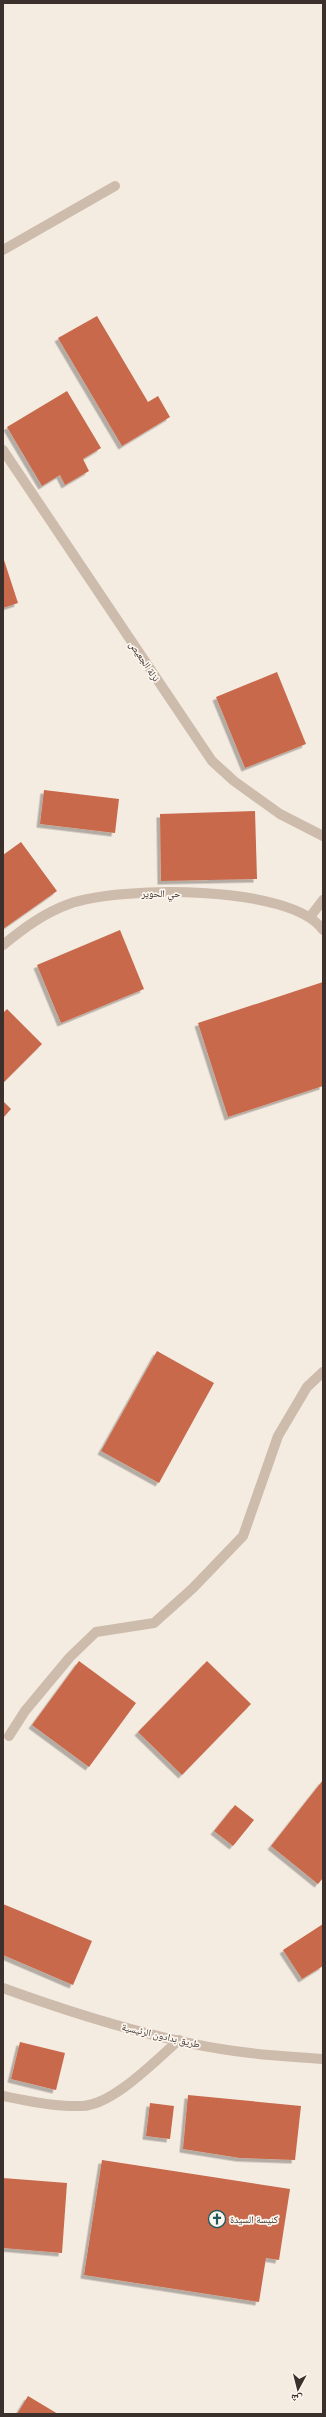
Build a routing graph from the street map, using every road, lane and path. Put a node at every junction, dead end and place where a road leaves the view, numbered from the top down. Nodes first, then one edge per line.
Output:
1 (115, 186) dead end
2 (3, 250) edge
3 (3, 450) edge
4 (323, 836) edge
5 (323, 900) edge
6 (310, 916) junction
7 (323, 930) edge
8 (3, 945) edge
9 (323, 1372) edge
10 (10, 1736) dead end
11 (3, 1988) edge
12 (179, 2040) junction
13 (323, 2059) edge
14 (3, 2096) edge

1 - 2 street
3 - 4 street, نزلة الجعيص
5 - 6 street
6 - 7 street, حي الحوير
6 - 8 street, حي الحوير
9 - 10 street
11 - 12 street, طريق بدادون الرئيسية
12 - 13 street, طريق بدادون الرئيسية
12 - 14 street

